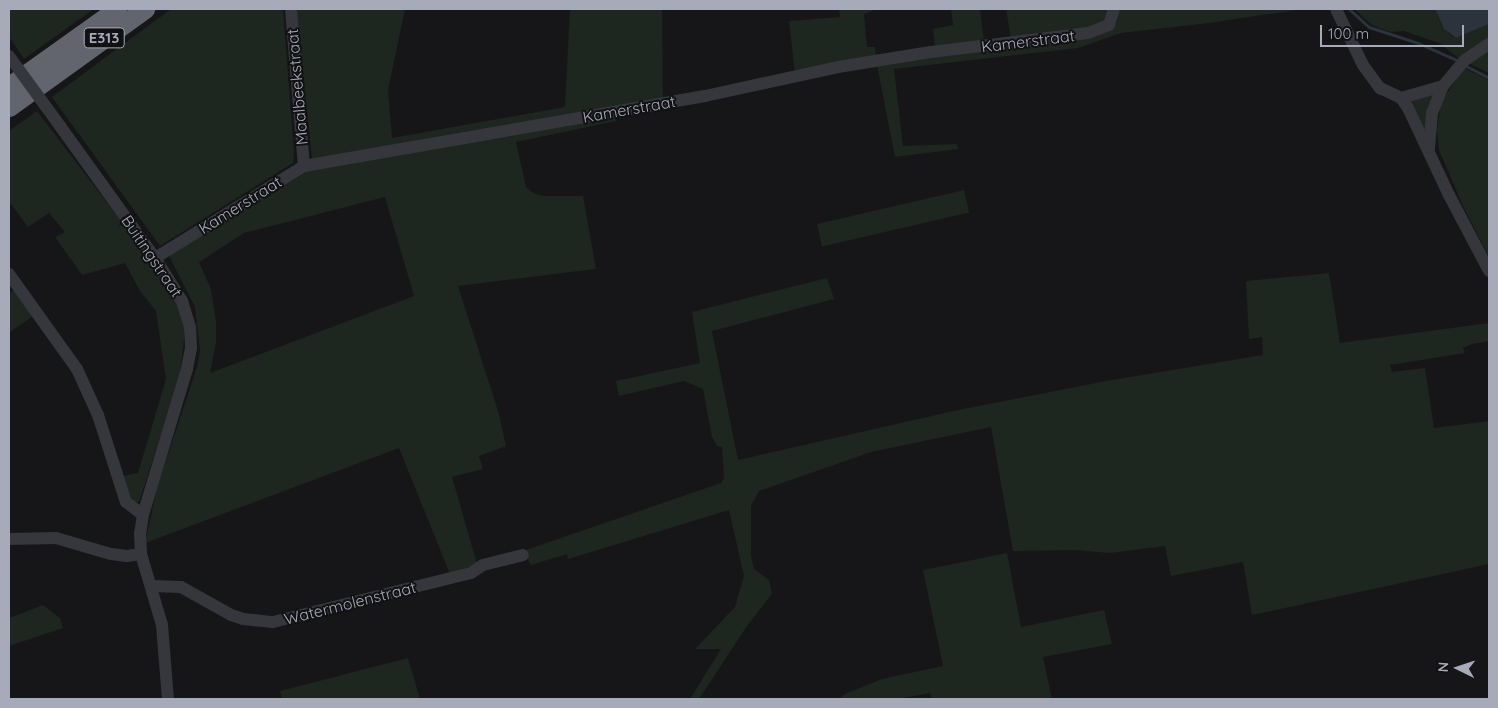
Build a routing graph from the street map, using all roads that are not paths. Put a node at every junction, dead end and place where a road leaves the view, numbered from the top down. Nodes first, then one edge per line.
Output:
1 (117, 9) edge
2 (145, 9) edge
3 (291, 9) edge
4 (1114, 9) edge
5 (1336, 9) edge
6 (1489, 44) edge
7 (9, 56) edge
8 (9, 86) edge
9 (1443, 86) junction
10 (1401, 98) junction
11 (9, 106) edge
12 (1430, 153) junction
13 (304, 166) junction
14 (155, 258) junction
15 (1489, 271) edge
16 (9, 274) edge
17 (142, 515) junction
18 (9, 539) edge
19 (141, 554) junction
20 (523, 554) dead end
21 (151, 586) junction
22 (168, 699) edge

1 - 8 highway, E313
2 - 11 highway, E313
3 - 13 street, Maalbeekstraat
4 - 13 street, Kamerstraat
5 - 10 street
6 - 9 street
7 - 14 street, Buitingstraat, bridge
9 - 10 street
9 - 12 street
10 - 12 street
12 - 15 street
13 - 14 street, Kamerstraat
14 - 17 street, Buitingstraat
16 - 17 street
17 - 19 street, Buitingstraat
18 - 19 street
19 - 21 street, Buitingstraat
20 - 21 street, Watermolenstraat
21 - 22 street, Buitingstraat

